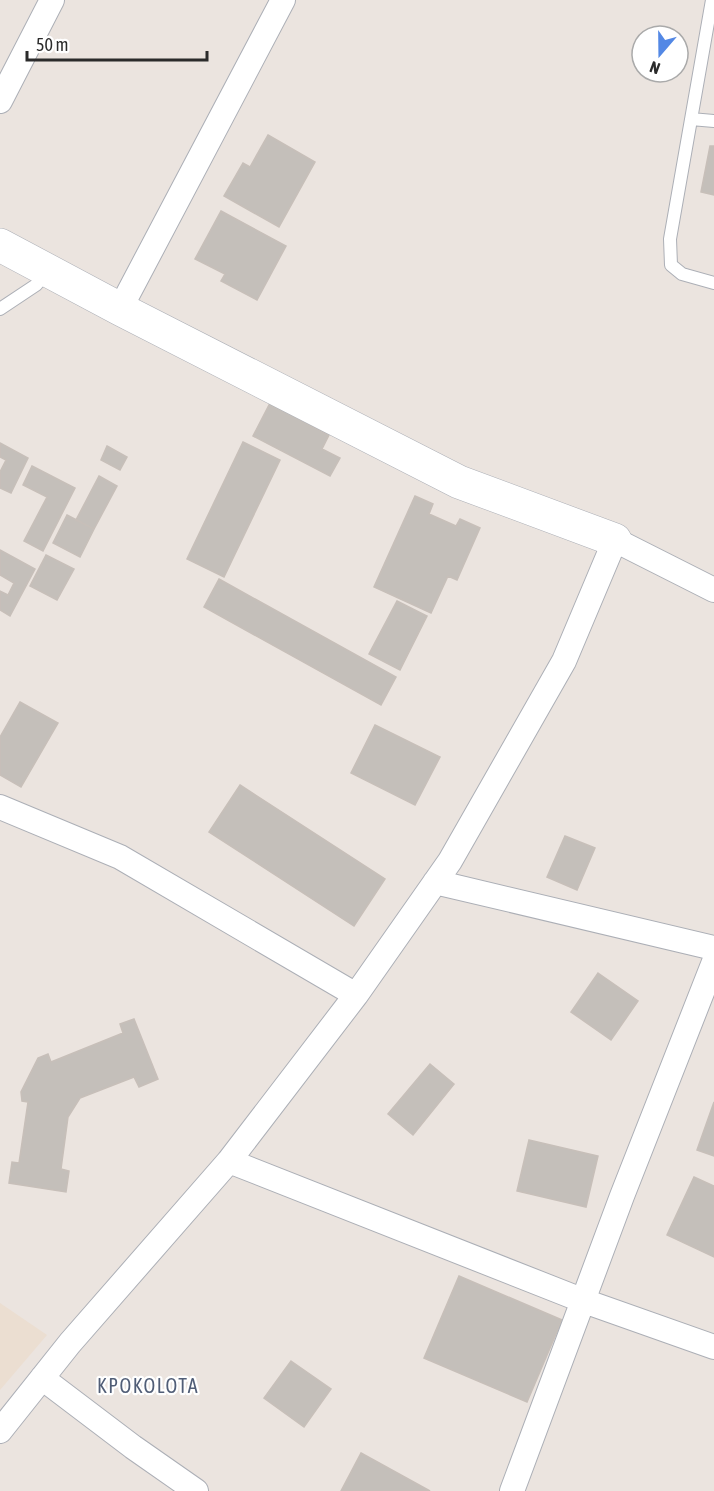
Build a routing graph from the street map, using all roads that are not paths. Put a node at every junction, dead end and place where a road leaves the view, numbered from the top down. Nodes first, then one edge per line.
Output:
1 (52, 0) edge
2 (283, 0) edge
3 (712, 0) edge
4 (0, 101) edge
5 (691, 119) junction
6 (714, 122) edge
7 (0, 246) edge
8 (48, 271) junction
9 (714, 283) edge
10 (0, 309) edge
11 (120, 309) junction
12 (615, 540) junction
13 (714, 590) edge
14 (3, 815) edge
15 (435, 882) junction
16 (714, 948) edge
17 (714, 963) edge
18 (356, 995) junction
19 (229, 1161) junction
20 (584, 1301) junction
21 (714, 1347) edge
22 (42, 1378) junction
23 (0, 1431) edge
24 (196, 1491) edge
25 (512, 1491) edge

1 - 4 street
2 - 11 street
3 - 5 lane
5 - 6 lane
5 - 9 lane
7 - 8 street
8 - 10 lane
8 - 11 street
11 - 12 street
12 - 13 street
12 - 15 street
14 - 18 street
15 - 16 street
15 - 18 street
17 - 20 street
18 - 19 street
19 - 20 street
19 - 22 street
20 - 21 street
20 - 25 street
22 - 23 street
22 - 24 street

